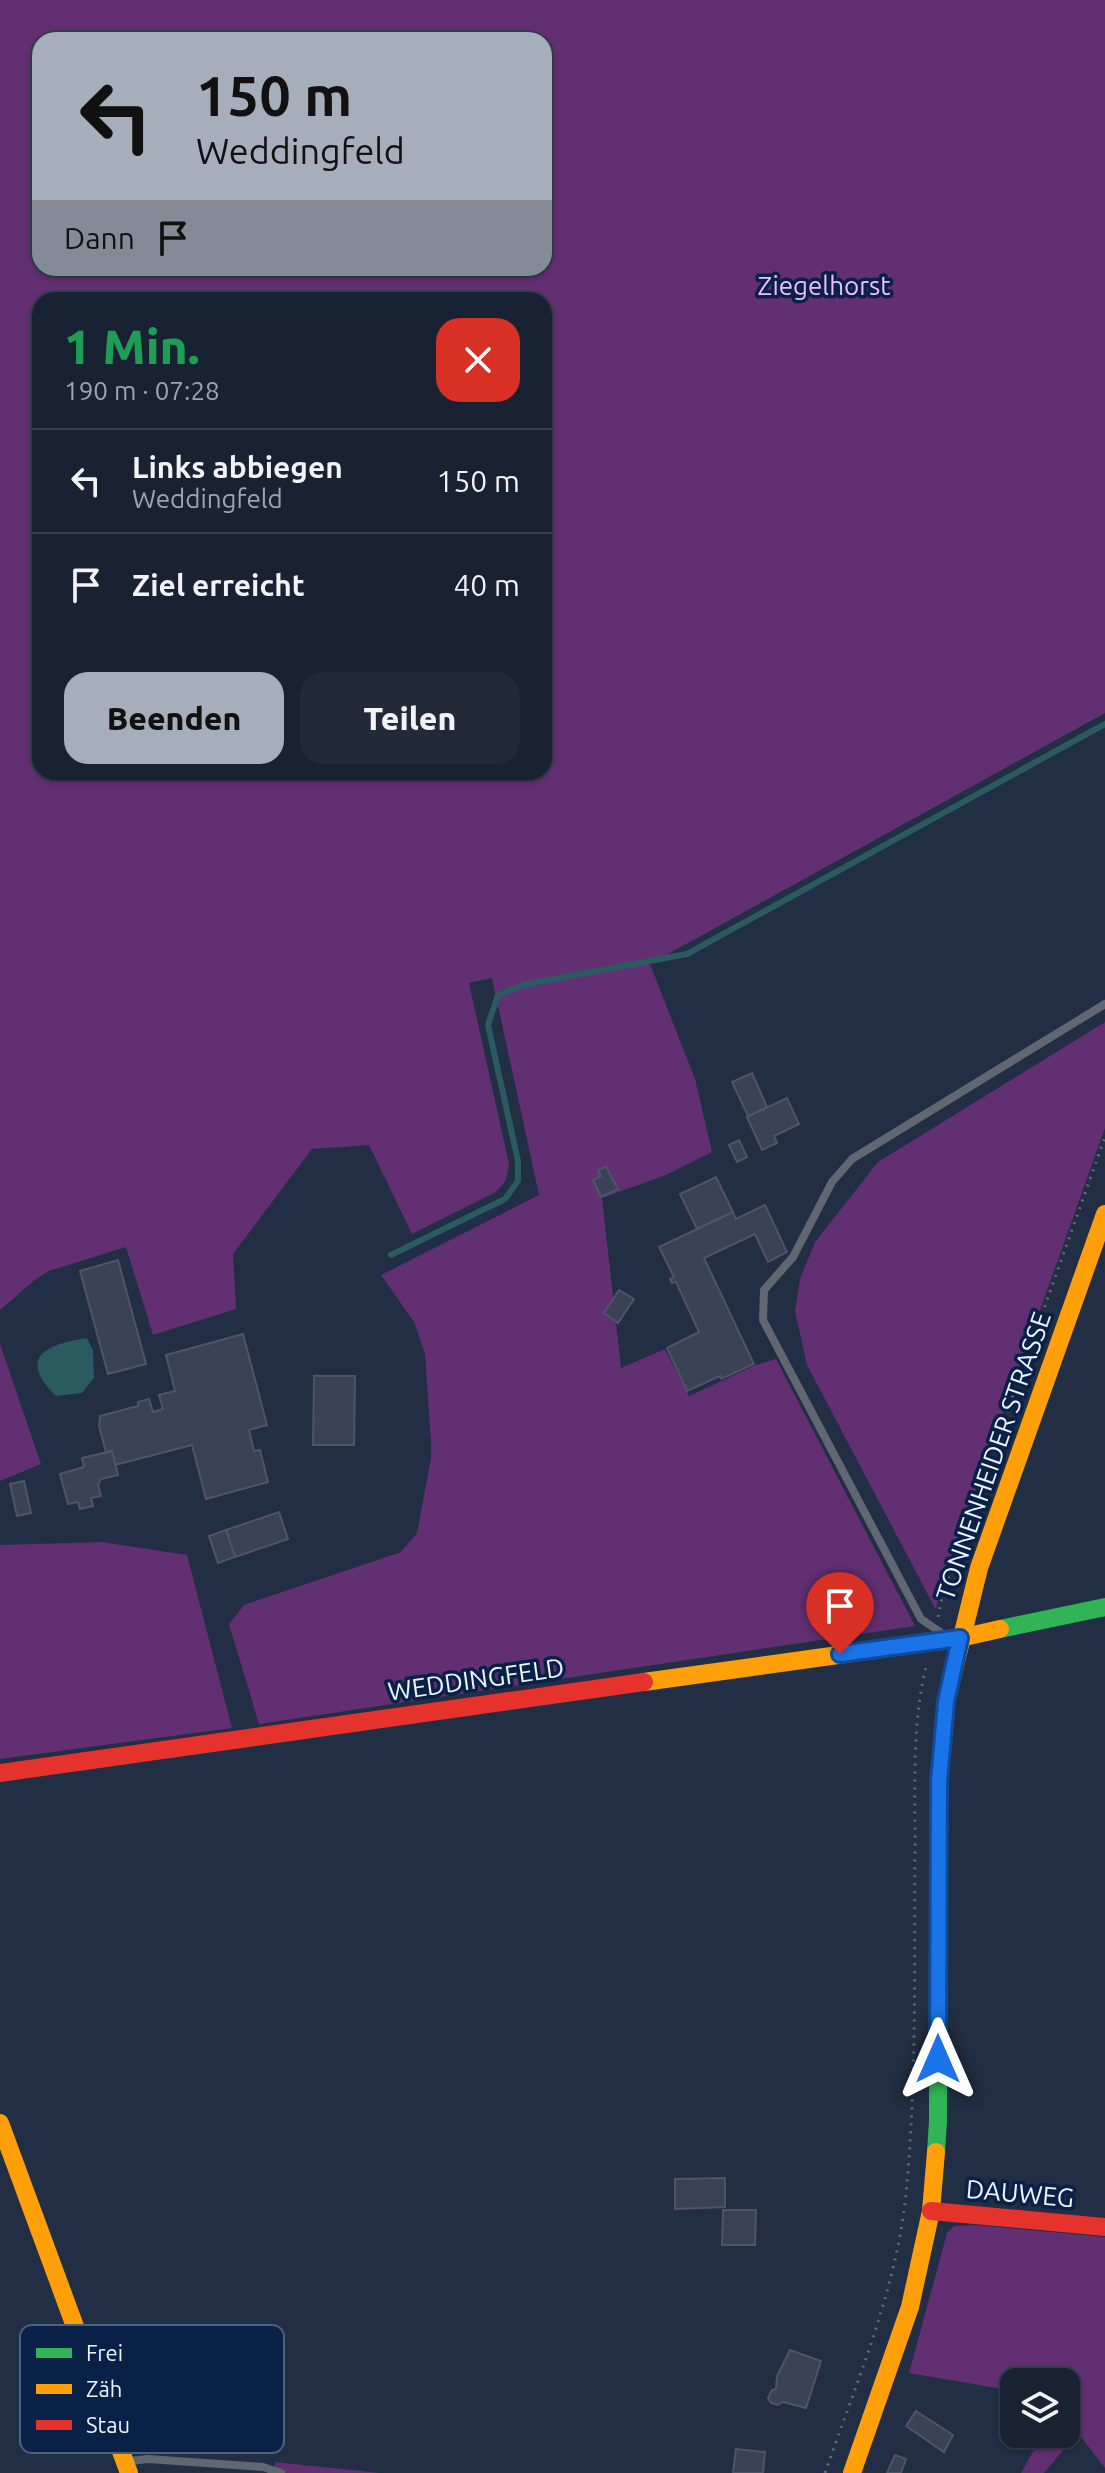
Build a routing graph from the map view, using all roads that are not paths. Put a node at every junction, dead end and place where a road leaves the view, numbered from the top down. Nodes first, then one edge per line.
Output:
1 (1105, 1004) edge
2 (1105, 1214) edge
3 (1105, 1607) edge
4 (960, 1638) junction
5 (0, 1773) edge
6 (0, 2123) edge
7 (931, 2211) junction
8 (1105, 2227) edge
9 (75, 2325) edge
10 (127, 2467) edge
11 (281, 2473) edge
12 (852, 2473) edge

1 - 4 lane
2 - 4 street, TONNENHEIDER STRASSE
3 - 4 street
4 - 5 street, WEDDINGFELD
4 - 7 street, TONNENHEIDER STRASSE
6 - 9 street
7 - 8 street, DAUWEG
7 - 12 street, TONNENHEIDER STRASSE
10 - 11 lane

